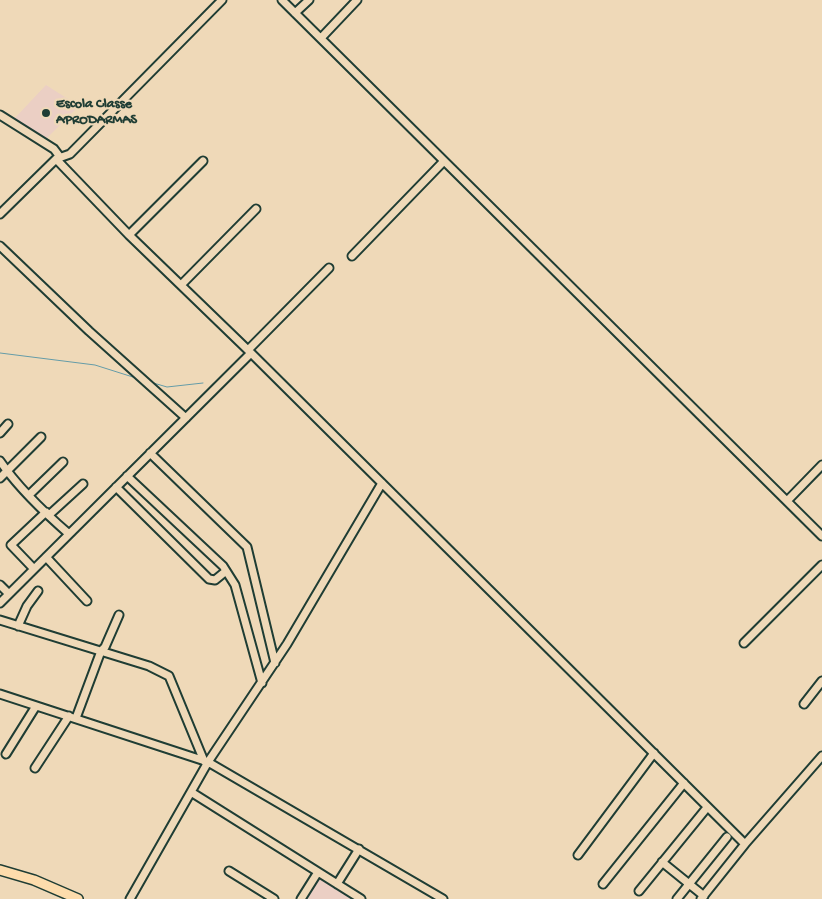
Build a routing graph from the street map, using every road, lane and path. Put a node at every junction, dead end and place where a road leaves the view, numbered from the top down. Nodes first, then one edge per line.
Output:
1 (222, 0) edge
2 (282, 0) edge
3 (309, 0) edge
4 (357, 0) edge
5 (295, 13) junction
6 (320, 38) junction
7 (0, 115) edge
8 (58, 158) junction
9 (203, 161) dead end
10 (444, 161) junction
11 (256, 209) dead end
12 (0, 214) edge
13 (129, 235) junction
14 (0, 246) edge
15 (352, 256) dead end
16 (329, 268) dead end
17 (181, 285) junction
18 (250, 351) junction
19 (186, 418) junction
20 (8, 424) dead end
21 (0, 433) edge
22 (41, 437) dead end
23 (150, 453) junction
24 (0, 461) edge
25 (63, 462) dead end
26 (822, 465) edge
27 (7, 471) junction
28 (127, 476) junction
29 (0, 478) edge
30 (382, 483) junction
31 (83, 484) dead end
32 (116, 487) junction
33 (29, 495) junction
34 (786, 501) junction
35 (47, 514) junction
36 (69, 534) junction
37 (822, 536) edge
38 (46, 557) junction
39 (822, 565) edge
40 (34, 569) junction
41 (226, 571) junction
42 (0, 585) edge
43 (38, 591) dead end
44 (9, 594) junction
45 (87, 601) dead end
46 (0, 603) edge
47 (119, 615) dead end
48 (0, 620) edge
49 (18, 626) junction
50 (744, 643) dead end
51 (101, 651) junction
52 (275, 663) junction
53 (822, 681) edge
54 (262, 683) junction
55 (0, 694) edge
56 (804, 704) dead end
57 (36, 706) junction
58 (72, 717) junction
59 (654, 753) junction
60 (6, 754) dead end
61 (822, 756) edge
62 (206, 761) junction
63 (35, 768) dead end
64 (684, 783) junction
65 (191, 792) junction
66 (704, 810) dead end
67 (727, 836) dead end
68 (745, 844) junction
69 (359, 849) junction
70 (578, 856) dead end
71 (662, 862) junction
72 (0, 870) edge
73 (229, 870) dead end
74 (318, 872) junction
75 (337, 884) junction
76 (603, 884) dead end
77 (689, 884) junction
78 (639, 891) dead end
79 (703, 897) edge
80 (132, 898) edge
81 (357, 898) edge
82 (78, 899) edge
83 (274, 899) edge
84 (301, 899) edge
85 (442, 899) edge
86 (677, 899) edge

1 - 8 street
2 - 5 street
3 - 5 street
4 - 6 street
5 - 6 street
6 - 10 street
7 - 8 street
8 - 12 street
8 - 13 street
9 - 13 street
10 - 15 street
10 - 34 street
11 - 17 street
13 - 17 street
14 - 19 street
16 - 18 street
17 - 18 street
18 - 19 street
18 - 30 street
19 - 23 street
20 - 21 street
22 - 27 street
23 - 28 street
23 - 52 street
24 - 27 street
25 - 33 street
26 - 34 street
27 - 29 street
27 - 33 street
28 - 32 street
28 - 41 street
30 - 52 street
30 - 59 street
31 - 35 street
32 - 36 street
32 - 41 street
33 - 35 street
34 - 37 street
35 - 36 street
35 - 40 street
36 - 38 street
38 - 40 street
38 - 45 street
39 - 50 street
40 - 44 street
41 - 54 street
42 - 44 street
43 - 49 street
44 - 46 street
47 - 51 street
48 - 49 street
49 - 51 street
51 - 58 street
51 - 62 street
52 - 54 street
53 - 56 street
54 - 62 street
55 - 57 street
57 - 58 street
57 - 60 street
58 - 62 street
58 - 63 street
59 - 64 street
59 - 70 street
61 - 68 street
62 - 65 street
62 - 69 street
64 - 68 street
64 - 76 street
65 - 74 street
65 - 80 street
66 - 71 street
67 - 77 street
68 - 79 street
69 - 75 street
69 - 85 street
71 - 77 street
71 - 78 street
72 - 82 main road
73 - 83 street
74 - 75 street
74 - 84 street
75 - 81 street
77 - 79 street
77 - 86 street

